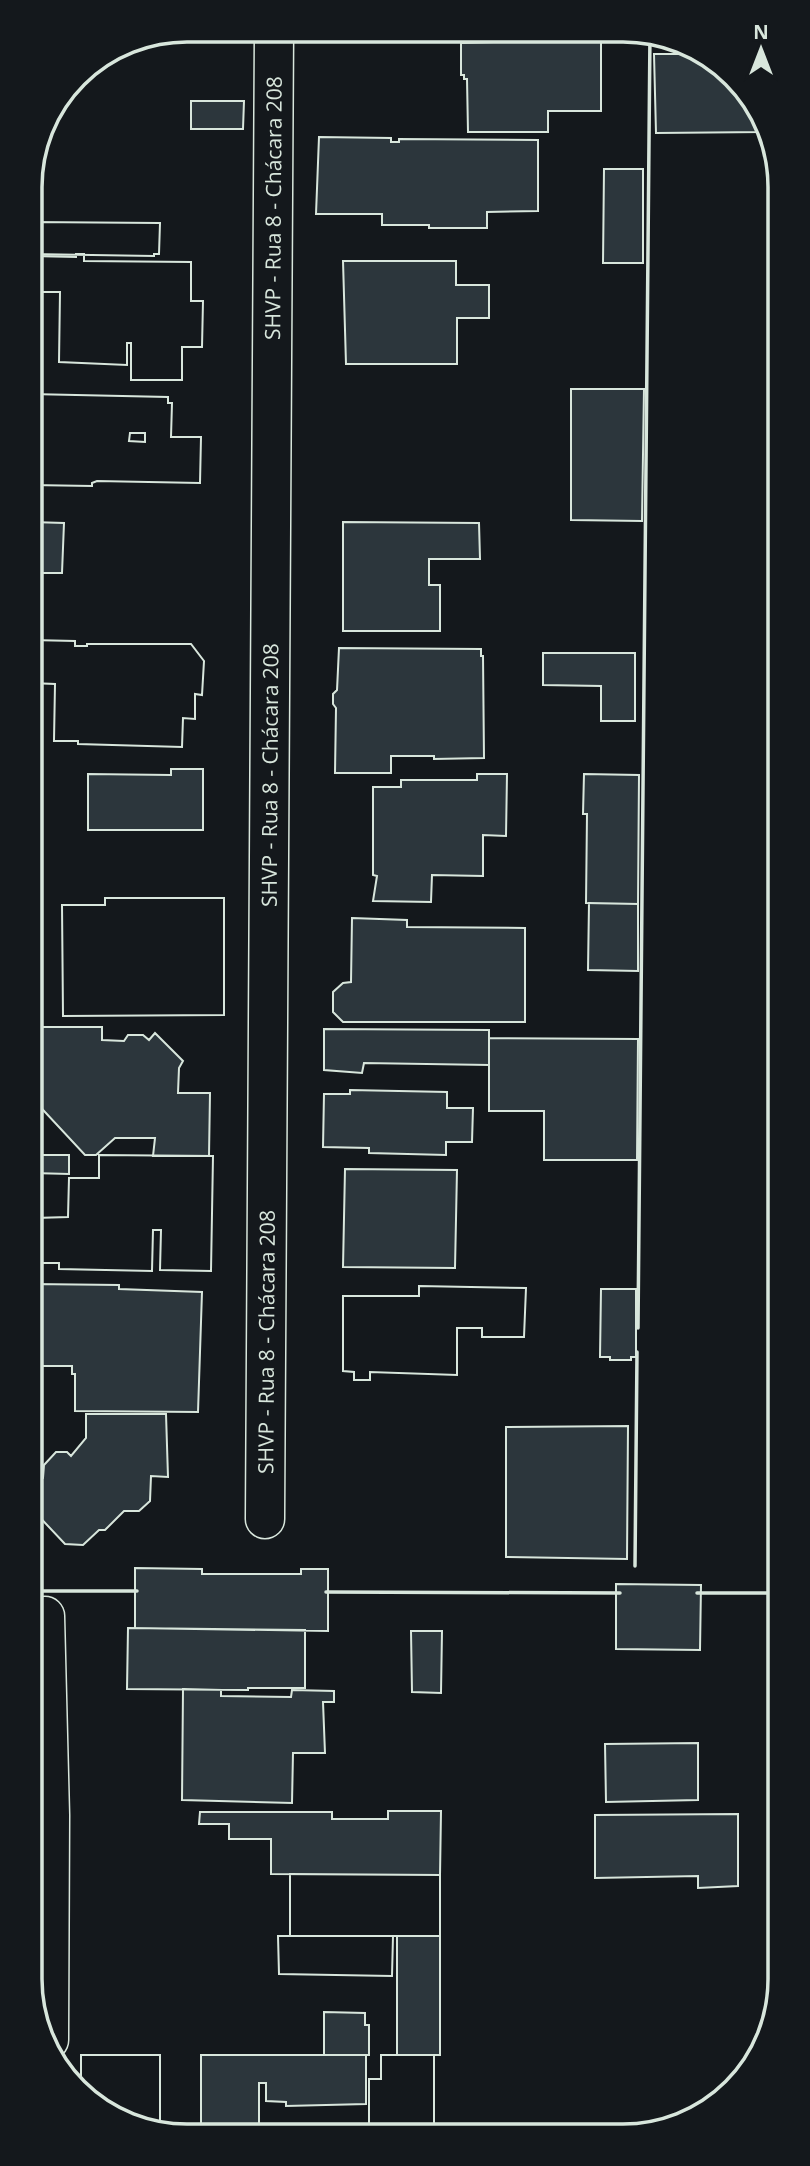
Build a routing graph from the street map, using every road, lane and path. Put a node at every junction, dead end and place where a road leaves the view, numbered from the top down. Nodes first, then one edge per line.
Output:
1 (274, 42) edge
2 (265, 1519) dead end
3 (45, 1616) dead end
4 (49, 2022) edge

1 - 2 street, SHVP - Rua 8 - Chácara 208
3 - 4 street

